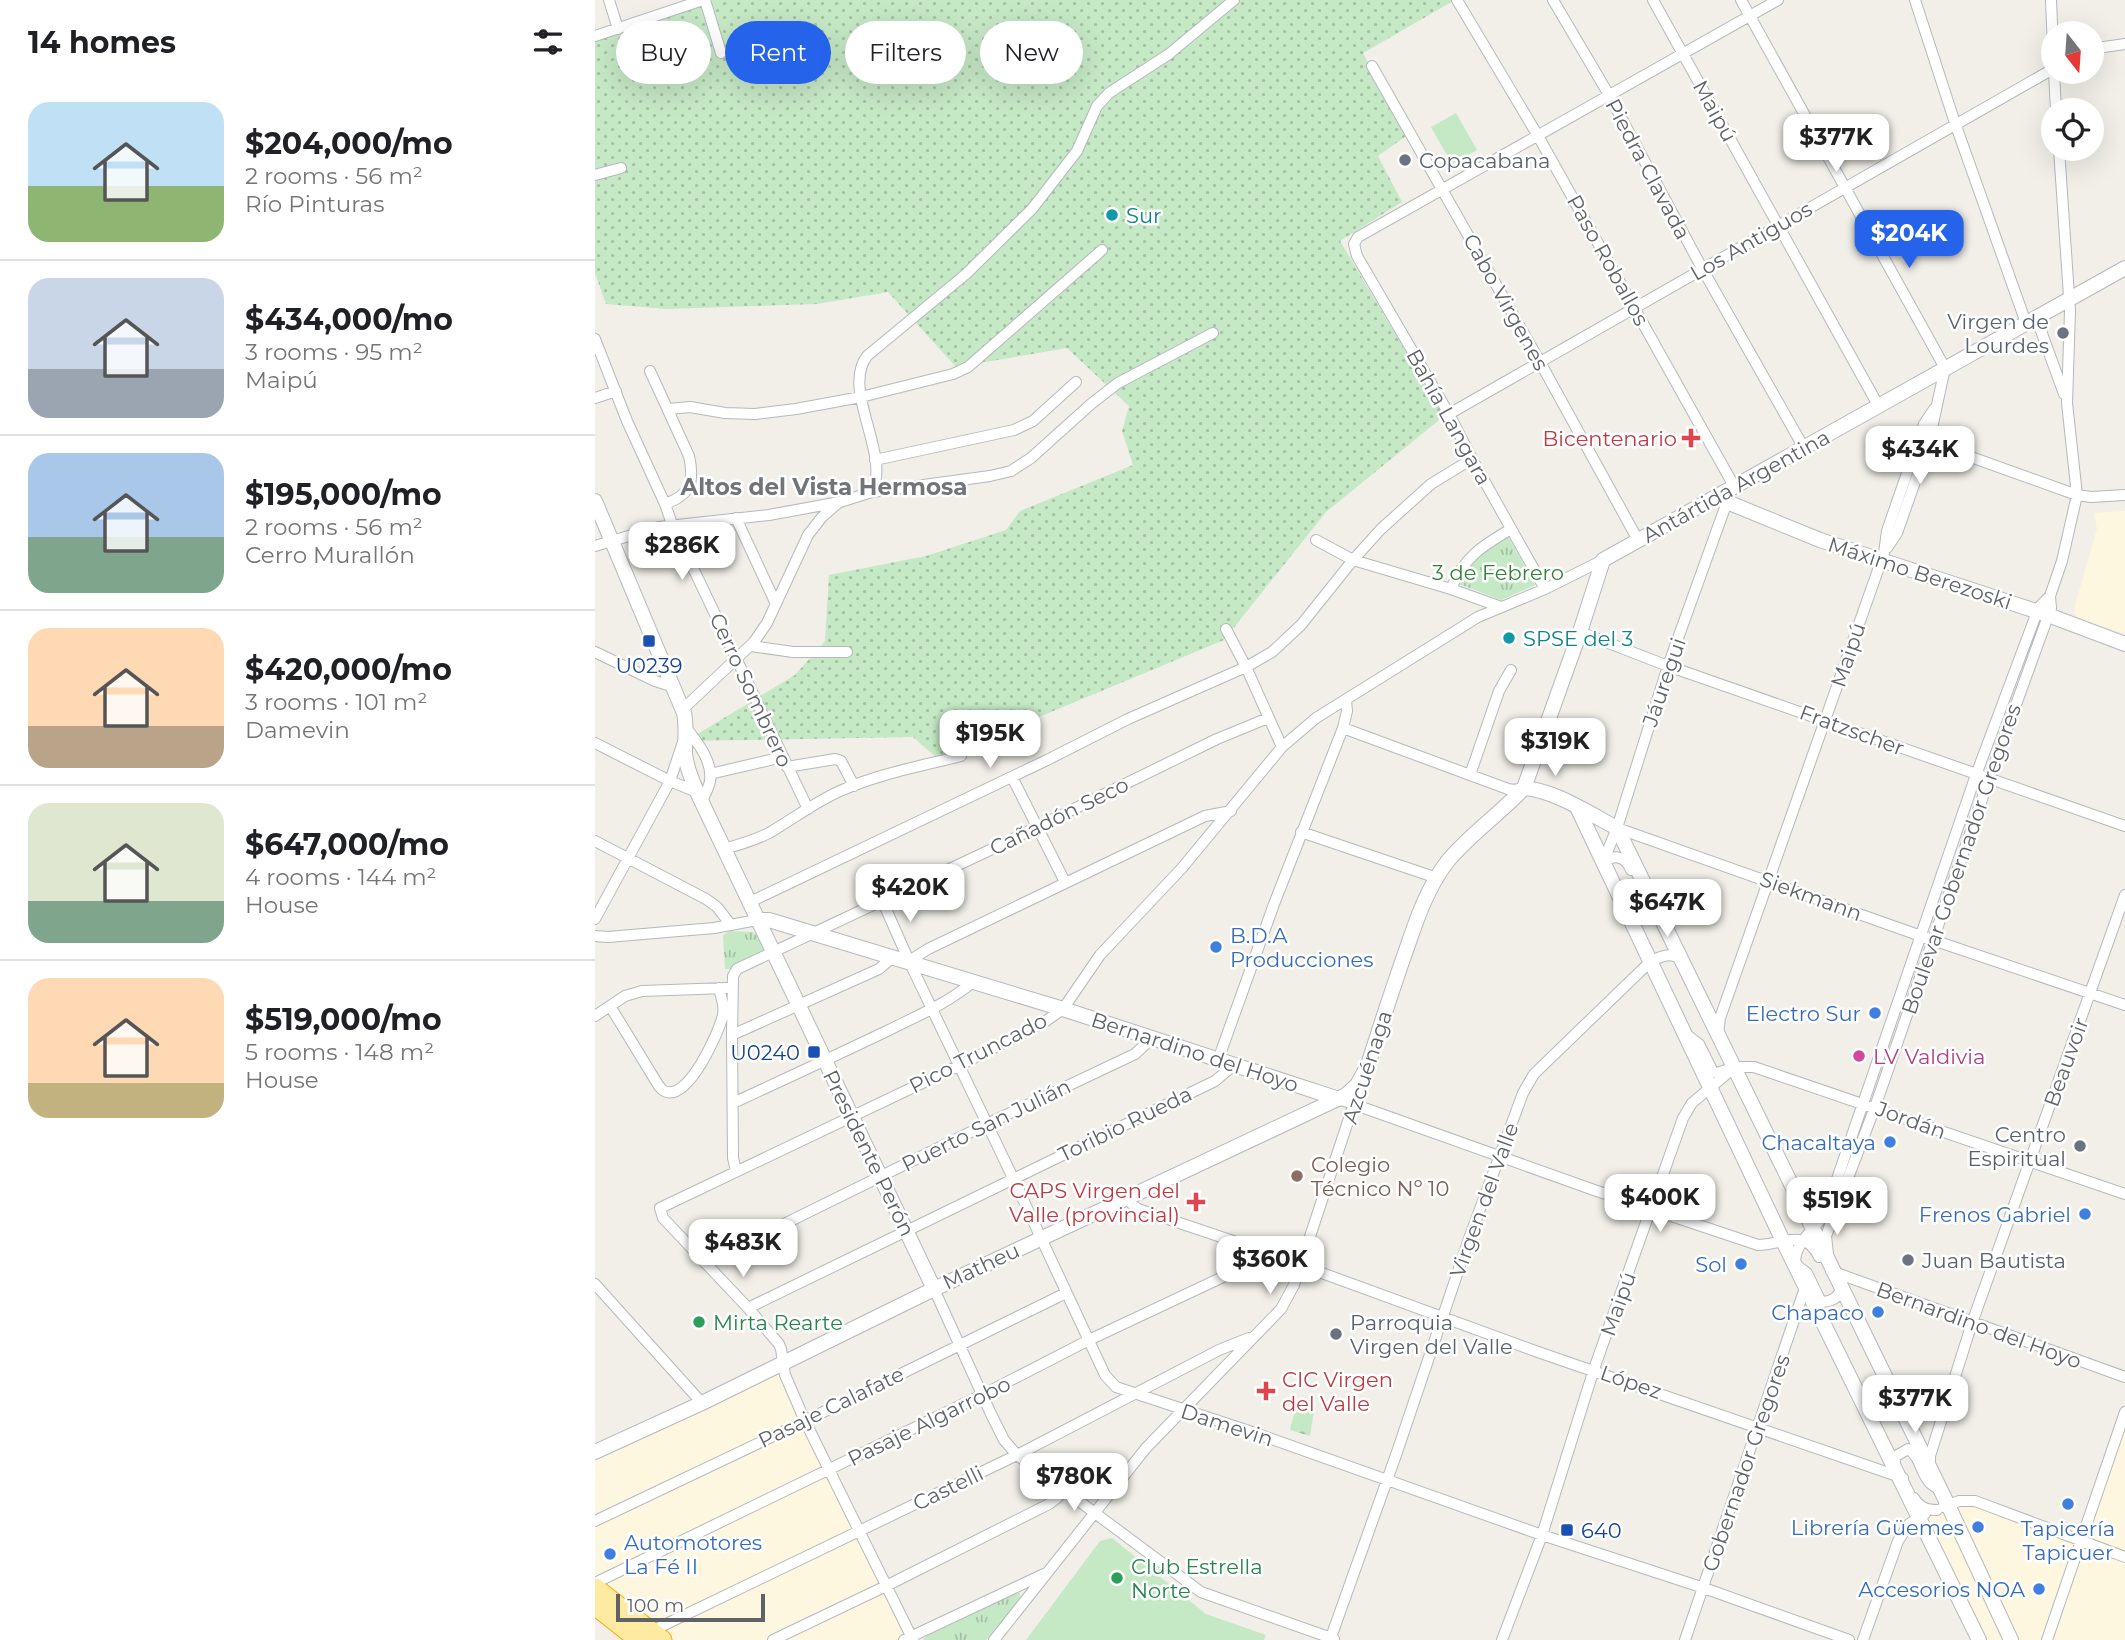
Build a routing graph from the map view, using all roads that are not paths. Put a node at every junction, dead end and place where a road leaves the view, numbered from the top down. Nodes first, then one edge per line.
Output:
1 (609, 0) edge
2 (704, 0) edge
3 (1234, 0) edge
4 (1457, 0) edge
5 (1553, 0) edge
6 (1653, 0) edge
7 (1741, 0) edge
8 (1777, 0) edge
9 (1915, 0) edge
10 (2051, 0) edge
11 (1750, 15) junction
12 (642, 21) edge
13 (2052, 21) edge
14 (616, 23) edge
15 (616, 30) edge
16 (595, 36) edge
17 (2125, 44) edge
18 (2104, 47) edge
19 (721, 53) dead end
20 (1683, 54) junction
21 (1372, 66) dead end
22 (2041, 76) edge
23 (1609, 95) junction
24 (1955, 123) junction
25 (1538, 136) junction
26 (2060, 161) edge
27 (621, 168) dead end
28 (595, 175) edge
29 (1845, 187) junction
30 (1443, 188) junction
31 (1779, 226) junction
32 (1102, 250) dead end
33 (2125, 268) edge
34 (1703, 270) junction
35 (2069, 299) junction
36 (1635, 307) junction
37 (2031, 320) junction
38 (1213, 333) dead end
39 (595, 339) edge
40 (1540, 362) junction
41 (1945, 368) junction
42 (650, 371) dead end
43 (1076, 382) dead end
44 (617, 391) junction
45 (861, 397) junction
46 (595, 398) edge
47 (2067, 403) junction
48 (1878, 405) junction
49 (669, 409) junction
50 (1934, 409) junction
51 (1449, 414) junction
52 (1929, 442) junction
53 (1804, 448) junction
54 (1472, 459) junction
55 (875, 460) junction
56 (872, 492) junction
57 (1728, 494) junction
58 (2077, 495) junction
59 (2125, 495) edge
60 (595, 500) edge
61 (840, 502) junction
62 (665, 504) junction
63 (736, 518) junction
64 (672, 524) junction
65 (1511, 529) junction
66 (612, 540) junction
67 (1316, 540) dead end
68 (1638, 540) junction
69 (595, 546) edge
70 (1883, 556) junction
71 (1353, 560) junction
72 (1603, 560) junction
73 (1451, 589) junction
74 (1545, 589) junction
75 (776, 604) junction
76 (1501, 607) junction
77 (2043, 613) junction
78 (1226, 629) dead end
79 (1580, 632) junction
80 (2125, 644) edge
81 (751, 646) junction
82 (595, 652) edge
83 (847, 652) dead end
84 (737, 660) junction
85 (1668, 666) junction
86 (1246, 667) junction
87 (1511, 670) dead end
88 (674, 687) junction
89 (1346, 701) junction
90 (683, 709) junction
91 (1268, 718) junction
92 (1825, 720) junction
93 (1343, 728) junction
94 (687, 729) junction
95 (595, 743) edge
96 (1282, 747) junction
97 (961, 756) dead end
98 (785, 762) junction
99 (711, 774) junction
100 (1470, 775) junction
101 (1976, 775) junction
102 (1012, 777) junction
103 (1989, 779) junction
104 (670, 781) junction
105 (854, 786) junction
106 (1524, 788) junction
107 (699, 797) junction
108 (1577, 807) junction
109 (809, 809) junction
110 (1231, 811) junction
111 (1037, 826) junction
112 (2125, 826) edge
113 (1617, 828) junction
114 (1301, 832) junction
115 (595, 841) edge
116 (723, 849) junction
117 (628, 859) junction
118 (1603, 862) junction
119 (1437, 878) junction
120 (1769, 881) junction
121 (1065, 882) junction
122 (2125, 895) edge
123 (882, 900) junction
124 (748, 902) junction
125 (1655, 903) junction
126 (595, 919) edge
127 (757, 920) junction
128 (731, 925) junction
129 (810, 934) junction
130 (595, 936) edge
131 (1927, 938) junction
132 (773, 951) junction
133 (893, 957) junction
134 (1681, 959) junction
135 (909, 961) junction
136 (1651, 961) junction
137 (972, 982) junction
138 (719, 988) junction
139 (733, 988) junction
140 (2091, 993) junction
141 (2125, 1005) edge
142 (610, 1006) junction
143 (798, 1006) junction
144 (932, 1008) junction
145 (1063, 1009) junction
146 (595, 1016) edge
147 (1718, 1034) junction
148 (731, 1035) junction
149 (1687, 1035) junction
150 (1151, 1039) junction
151 (1218, 1060) junction
152 (825, 1061) junction
153 (960, 1065) junction
154 (1234, 1065) junction
155 (1735, 1067) junction
156 (1363, 1076) junction
157 (1710, 1088) junction
158 (1339, 1099) junction
159 (1862, 1102) junction
160 (733, 1103) junction
161 (1355, 1104) junction
162 (1875, 1107) junction
163 (851, 1115) junction
164 (988, 1124) junction
165 (1500, 1156) junction
166 (2031, 1163) junction
167 (736, 1171) junction
168 (881, 1176) junction
169 (1013, 1178) junction
170 (2125, 1194) edge
171 (1126, 1199) junction
172 (1652, 1210) junction
173 (1813, 1228) junction
174 (907, 1230) junction
175 (1041, 1238) junction
176 (1803, 1240) junction
177 (1783, 1241) junction
178 (1248, 1246) junction
179 (705, 1262) junction
180 (1795, 1264) junction
181 (1300, 1265) junction
182 (1832, 1267) junction
183 (595, 1284) edge
184 (1806, 1285) junction
185 (1841, 1287) junction
186 (934, 1289) junction
187 (1066, 1293) junction
188 (748, 1308) junction
189 (1443, 1317) junction
190 (1972, 1323) junction
191 (1255, 1336) junction
192 (1089, 1340) junction
193 (959, 1344) junction
194 (782, 1364) junction
195 (1594, 1369) junction
196 (2125, 1377) edge
197 (982, 1395) junction
198 (1135, 1395) junction
199 (702, 1403) junction
200 (1182, 1410) junction
201 (2125, 1412) edge
202 (805, 1421) junction
203 (1756, 1426) junction
204 (595, 1452) edge
205 (1017, 1455) junction
206 (1930, 1468) junction
207 (829, 1470) junction
208 (1897, 1471) junction
209 (1386, 1479) junction
210 (1064, 1490) junction
211 (1942, 1500) junction
212 (1094, 1513) junction
213 (1919, 1517) junction
214 (595, 1521) edge
215 (859, 1532) junction
216 (1542, 1535) junction
217 (2080, 1540) junction
218 (2125, 1557) edge
219 (1047, 1572) junction
220 (595, 1586) edge
221 (886, 1586) junction
222 (1704, 1588) junction
223 (595, 1605) edge
224 (649, 1638) edge
225 (909, 1639) edge
226 (1332, 1639) edge
227 (773, 1640) edge
228 (994, 1640) edge
229 (1502, 1640) edge
230 (1685, 1640) edge
231 (1849, 1640) edge
232 (1863, 1640) edge
233 (1979, 1640) edge
234 (2011, 1640) edge
235 (2047, 1640) edge

1 - 14 street
2 - 12 street
2 - 19 street
3 - 45 street
4 - 25 street, Paso Roballos
5 - 23 street, Piedra Clavada
6 - 20 street, Maipú
7 - 11 street
8 - 11 street
9 - 24 street
10 - 13 street
11 - 20 street
11 - 29 street
15 - 16 street
17 - 18 street
20 - 23 street
20 - 31 street, Maipú
21 - 30 street, Cabo Virgenes
22 - 24 street, Los Antiguos
23 - 25 street
23 - 34 street, Piedra Clavada
24 - 29 street, Los Antiguos
24 - 37 street
25 - 30 street
25 - 36 street, Paso Roballos
26 - 35 street
27 - 28 street
29 - 31 street, Los Antiguos
29 - 41 street
30 - 40 street, Cabo Virgenes
30 - 51 street, Bahía Langara
31 - 34 street, Los Antiguos
31 - 48 street, Maipú
32 - 45 street
33 - 35 street, Antártida Argentina
34 - 36 street, Los Antiguos
34 - 53 street, Piedra Clavada
35 - 37 street, Antártida Argentina
35 - 47 street
36 - 40 street, Los Antiguos
36 - 57 street, Paso Roballos
37 - 41 street, Antártida Argentina
37 - 47 street
38 - 56 street
39 - 44 street, Cerro Sombrero
40 - 51 street, Los Antiguos
40 - 68 street, Cabo Virgenes
41 - 48 street, Antártida Argentina
41 - 50 street, Maipú
42 - 49 street
43 - 55 street
44 - 46 street
44 - 62 street, Cerro Sombrero
45 - 49 street
45 - 55 street
47 - 58 street
48 - 53 street, Antártida Argentina
49 - 62 street
50 - 52 street, Maipú
50 - 70 street, Maipú
51 - 54 street, Bahía Langara
52 - 58 street
52 - 70 street, Maipú
53 - 57 street, Antártida Argentina
54 - 65 street, Bahía Langara
54 - 71 street
55 - 56 street
56 - 61 street
57 - 68 street, Antártida Argentina
57 - 70 street, Máximo Berezoski
57 - 85 street, Jáuregui
58 - 59 street
58 - 77 street
60 - 66 street, Presidente Perón
61 - 63 street
61 - 75 street
62 - 64 street, Cerro Sombrero
63 - 64 street
63 - 75 street
64 - 66 street
64 - 84 street, Cerro Sombrero
65 - 73 street
65 - 74 street, Bahía Langara
66 - 69 street
66 - 88 street, Presidente Perón
67 - 71 street
68 - 72 street, Antártida Argentina
70 - 77 street, Máximo Berezoski
70 - 92 street, Maipú
71 - 73 street
71 - 86 street
72 - 74 street, Antártida Argentina
72 - 79 street, Azcuénaga
73 - 76 street
74 - 76 street, Antártida Argentina
75 - 81 street
76 - 89 street, Antártida Argentina
77 - 80 street, Máximo Berezoski
77 - 101 street, Boulevar Gobernador Gregores
77 - 103 street, Boulevar Gobernador Gregores
78 - 86 street
79 - 85 street, Fratzscher
79 - 106 street, Azcuénaga
81 - 83 street
81 - 84 street
82 - 88 street
84 - 90 street
84 - 98 street, Cerro Sombrero
85 - 92 street, Fratzscher
85 - 113 street, Jáuregui
86 - 91 street
86 - 102 street
87 - 100 street
88 - 90 street, Presidente Perón
89 - 93 street
89 - 96 street, Antártida Argentina
90 - 94 street, Presidente Perón
91 - 96 street
91 - 111 street, Cañadón Seco
92 - 101 street, Fratzscher
92 - 120 street, Maipú
93 - 100 street, Siekmann
93 - 114 street
94 - 99 street
94 - 104 street
94 - 107 street, Presidente Perón
95 - 104 street
96 - 110 street, Pico Truncado
97 - 105 street
98 - 99 street
98 - 105 street
98 - 109 street, Cerro Sombrero
99 - 107 street
100 - 106 street, Siekmann
101 - 103 street, Fratzscher
101 - 131 street, Boulevar Gobernador Gregores
102 - 111 street
102 - 124 street
103 - 112 street, Fratzscher
103 - 131 street, Boulevar Gobernador Gregores
104 - 107 street
104 - 117 street
105 - 109 street
106 - 108 street, Siekmann
106 - 119 street, Azcuénaga
107 - 116 street, Presidente Perón
108 - 113 street, Siekmann
108 - 118 street
109 - 116 street
110 - 121 street
110 - 145 street, Pico Truncado
111 - 121 street
111 - 123 street, Cañadón Seco
113 - 118 street, Jáuregui
113 - 120 street, Siekmann
113 - 125 street
114 - 119 street
114 - 151 street
115 - 117 street
116 - 124 street, Presidente Perón
117 - 126 street
117 - 128 street
118 - 125 street
118 - 136 street
119 - 156 street, Azcuénaga
120 - 131 street, Siekmann
120 - 147 street, Maipú
121 - 135 street
122 - 140 street, Beauvoir
123 - 129 street, Cañadón Seco
123 - 135 street, Damevin
124 - 127 street, Presidente Perón
125 - 134 street
127 - 128 street, Bernardino del Hoyo
127 - 129 street, Bernardino del Hoyo
127 - 132 street, Presidente Perón
128 - 130 street, Bernardino del Hoyo
129 - 132 street, Cañadón Seco
129 - 133 street, Bernardino del Hoyo
131 - 140 street, Siekmann
131 - 159 street, Boulevar Gobernador Gregores
131 - 162 street, Boulevar Gobernador Gregores
132 - 139 street, Cañadón Seco
132 - 143 street, Presidente Perón
133 - 135 street, Bernardino del Hoyo
133 - 143 street
134 - 136 street
134 - 147 street
135 - 137 street, Bernardino del Hoyo
135 - 144 street, Damevin
136 - 149 street
136 - 165 street, Virgen del Valle
137 - 144 street
137 - 145 street, Bernardino del Hoyo
138 - 139 street
138 - 142 street
138 - 142 street
139 - 148 street
140 - 141 street, Siekmann
140 - 166 street, Beauvoir
142 - 146 street
143 - 148 street
143 - 152 street, Presidente Perón
144 - 152 street
144 - 153 street, Damevin
145 - 150 street, Bernardino del Hoyo
145 - 153 street, Pico Truncado
147 - 155 street
148 - 160 street
149 - 155 street, Jordán
149 - 157 street
150 - 151 street, Bernardino del Hoyo
150 - 164 street, Puerto San Julián
151 - 154 street, Bernardino del Hoyo
152 - 160 street
152 - 163 street, Presidente Perón
153 - 163 street, Pico Truncado
153 - 164 street, Damevin
154 - 158 street, Bernardino del Hoyo
154 - 169 street, Toribio Rueda
155 - 157 street, Maipú
155 - 159 street, Jordán
155 - 173 street
156 - 158 street, Matheu
156 - 161 street, Azcuénaga
157 - 172 street, Maipú
157 - 177 street
158 - 161 street, Bernardino del Hoyo
158 - 171 street, Matheu
159 - 162 street, Jordán
159 - 173 street, Boulevar Gobernador Gregores
160 - 167 street
161 - 165 street, Bernardino del Hoyo
161 - 181 street, Azcuénaga
162 - 166 street, Jordán
162 - 182 street, Boulevar Gobernador Gregores
163 - 167 street, Pico Truncado
163 - 168 street, Presidente Perón
164 - 168 street, Puerto San Julián
164 - 169 street, Damevin
165 - 172 street, Bernardino del Hoyo
165 - 189 street, Virgen del Valle
166 - 170 street, Jordán
166 - 190 street, Beauvoir
167 - 179 street, Pico Truncado
168 - 174 street, Presidente Perón
168 - 179 street, Puerto San Julián
169 - 174 street, Toribio Rueda
169 - 175 street, Damevin
171 - 175 street, Matheu
171 - 178 street, López
172 - 177 street, Bernardino del Hoyo
172 - 195 street, Maipú
173 - 176 street, Boulevar Gobernador Gregores
173 - 182 street
174 - 186 street, Presidente Perón
174 - 188 street, Toribio Rueda
175 - 186 street, Matheu
175 - 187 street, Damevin
176 - 177 street, Bernardino del Hoyo
176 - 180 street
176 - 182 street
177 - 180 street
178 - 181 street, López
178 - 192 street, Pasaje Algarrobo
179 - 188 street
180 - 184 street
180 - 185 street
181 - 189 street, López
181 - 191 street, Azcuénaga
182 - 185 street
182 - 190 street, Bernardino del Hoyo
183 - 199 street
184 - 203 street, Gobernador Gregores
184 - 208 street
185 - 206 street
186 - 193 street, Presidente Perón
186 - 194 street, Matheu
187 - 192 street, Damevin
187 - 193 street, Pasaje Calafate
188 - 194 street
189 - 195 street, López
189 - 209 street, Virgen del Valle
190 - 196 street, Bernardino del Hoyo
190 - 206 street, Beauvoir
191 - 198 street, Castelli
191 - 200 street, Azcuénaga
192 - 197 street, Pasaje Algarrobo
192 - 198 street, Damevin
193 - 197 street, Presidente Perón
193 - 202 street, Pasaje Calafate
194 - 199 street, Matheu
194 - 202 street
195 - 203 street, López
195 - 216 street, Maipú
197 - 205 street, Presidente Perón
197 - 207 street, Pasaje Algarrobo
198 - 200 street, Damevin
198 - 205 street, Castelli
199 - 204 street, Matheu
200 - 209 street, Damevin
200 - 212 street, Azcuénaga
201 - 217 street
202 - 207 street
202 - 214 street, Pasaje Calafate
203 - 208 street, López
203 - 222 street, Gobernador Gregores
205 - 210 street, Presidente Perón
205 - 215 street, Castelli
206 - 211 street
207 - 215 street
207 - 220 street, Pasaje Algarrobo
208 - 211 street
208 - 211 street
208 - 213 street
209 - 216 street, Damevin
209 - 226 street, Virgen del Valle
210 - 212 street, Presidente Perón
210 - 221 street
211 - 213 street
211 - 217 street
211 - 234 street
212 - 219 street, Azcuénaga
212 - 226 street, Presidente Perón
213 - 232 street
213 - 233 street
215 - 221 street
215 - 224 street, Castelli
216 - 222 street, Damevin
216 - 229 street, Maipú
217 - 218 street
217 - 235 street
219 - 225 street
219 - 228 street, Azcuénaga
220 - 224 highway
221 - 225 street
221 - 227 street
222 - 230 street, Gobernador Gregores
222 - 231 street, Damevin
223 - 224 highway

